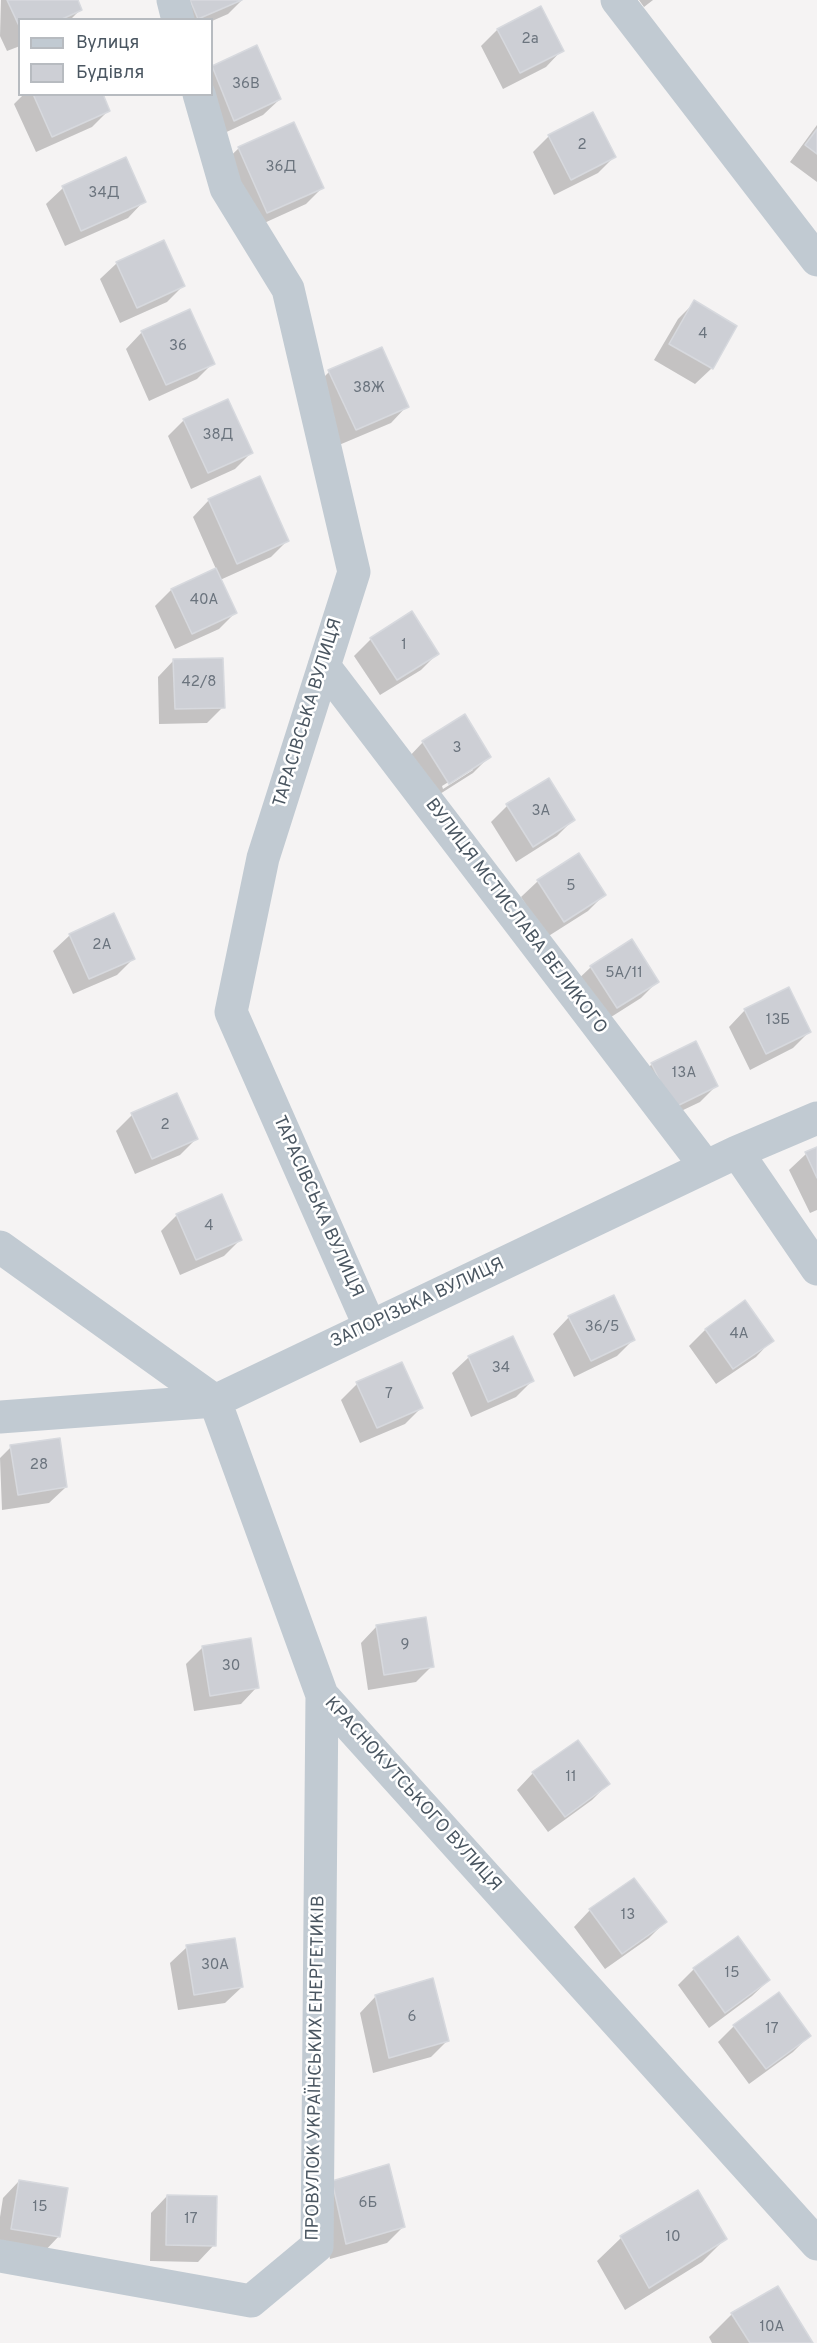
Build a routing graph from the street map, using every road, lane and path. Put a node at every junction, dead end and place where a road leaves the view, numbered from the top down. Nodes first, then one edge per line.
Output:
1 (173, 0) edge
2 (617, 0) edge
3 (178, 18) edge
4 (200, 96) edge
5 (817, 260) edge
6 (324, 666) junction
7 (817, 1118) edge
8 (738, 1152) junction
9 (706, 1167) junction
10 (0, 1247) edge
11 (817, 1269) edge
12 (369, 1327) junction
13 (215, 1401) junction
14 (0, 1417) edge
15 (322, 1695) junction
16 (817, 2244) edge
17 (0, 2256) edge

1 - 3 street
2 - 5 street
4 - 6 street, ТАРАСІВСЬКА ВУЛИЦЯ
6 - 9 street, ВУЛИЦЯ МСТИСЛАВА ВЕЛИКОГО
6 - 12 street, ТАРАСІВСЬКА ВУЛИЦЯ
7 - 8 street, ЗАПОРІЗЬКА ВУЛИЦЯ
8 - 9 street, ЗАПОРІЗЬКА ВУЛИЦЯ
8 - 11 street
9 - 12 street, ЗАПОРІЗЬКА ВУЛИЦЯ
10 - 13 street
12 - 13 street, ЗАПОРІЗЬКА ВУЛИЦЯ
13 - 14 street, ЗАПОРІЗЬКА ВУЛИЦЯ
13 - 15 street, КРАСНОКУТСЬКОГО ВУЛИЦЯ
15 - 16 street, КРАСНОКУТСЬКОГО ВУЛИЦЯ
15 - 17 street, ПРОВУЛОК УКРАЇНСЬКИХ ЕНЕРГЕТИКІВ

